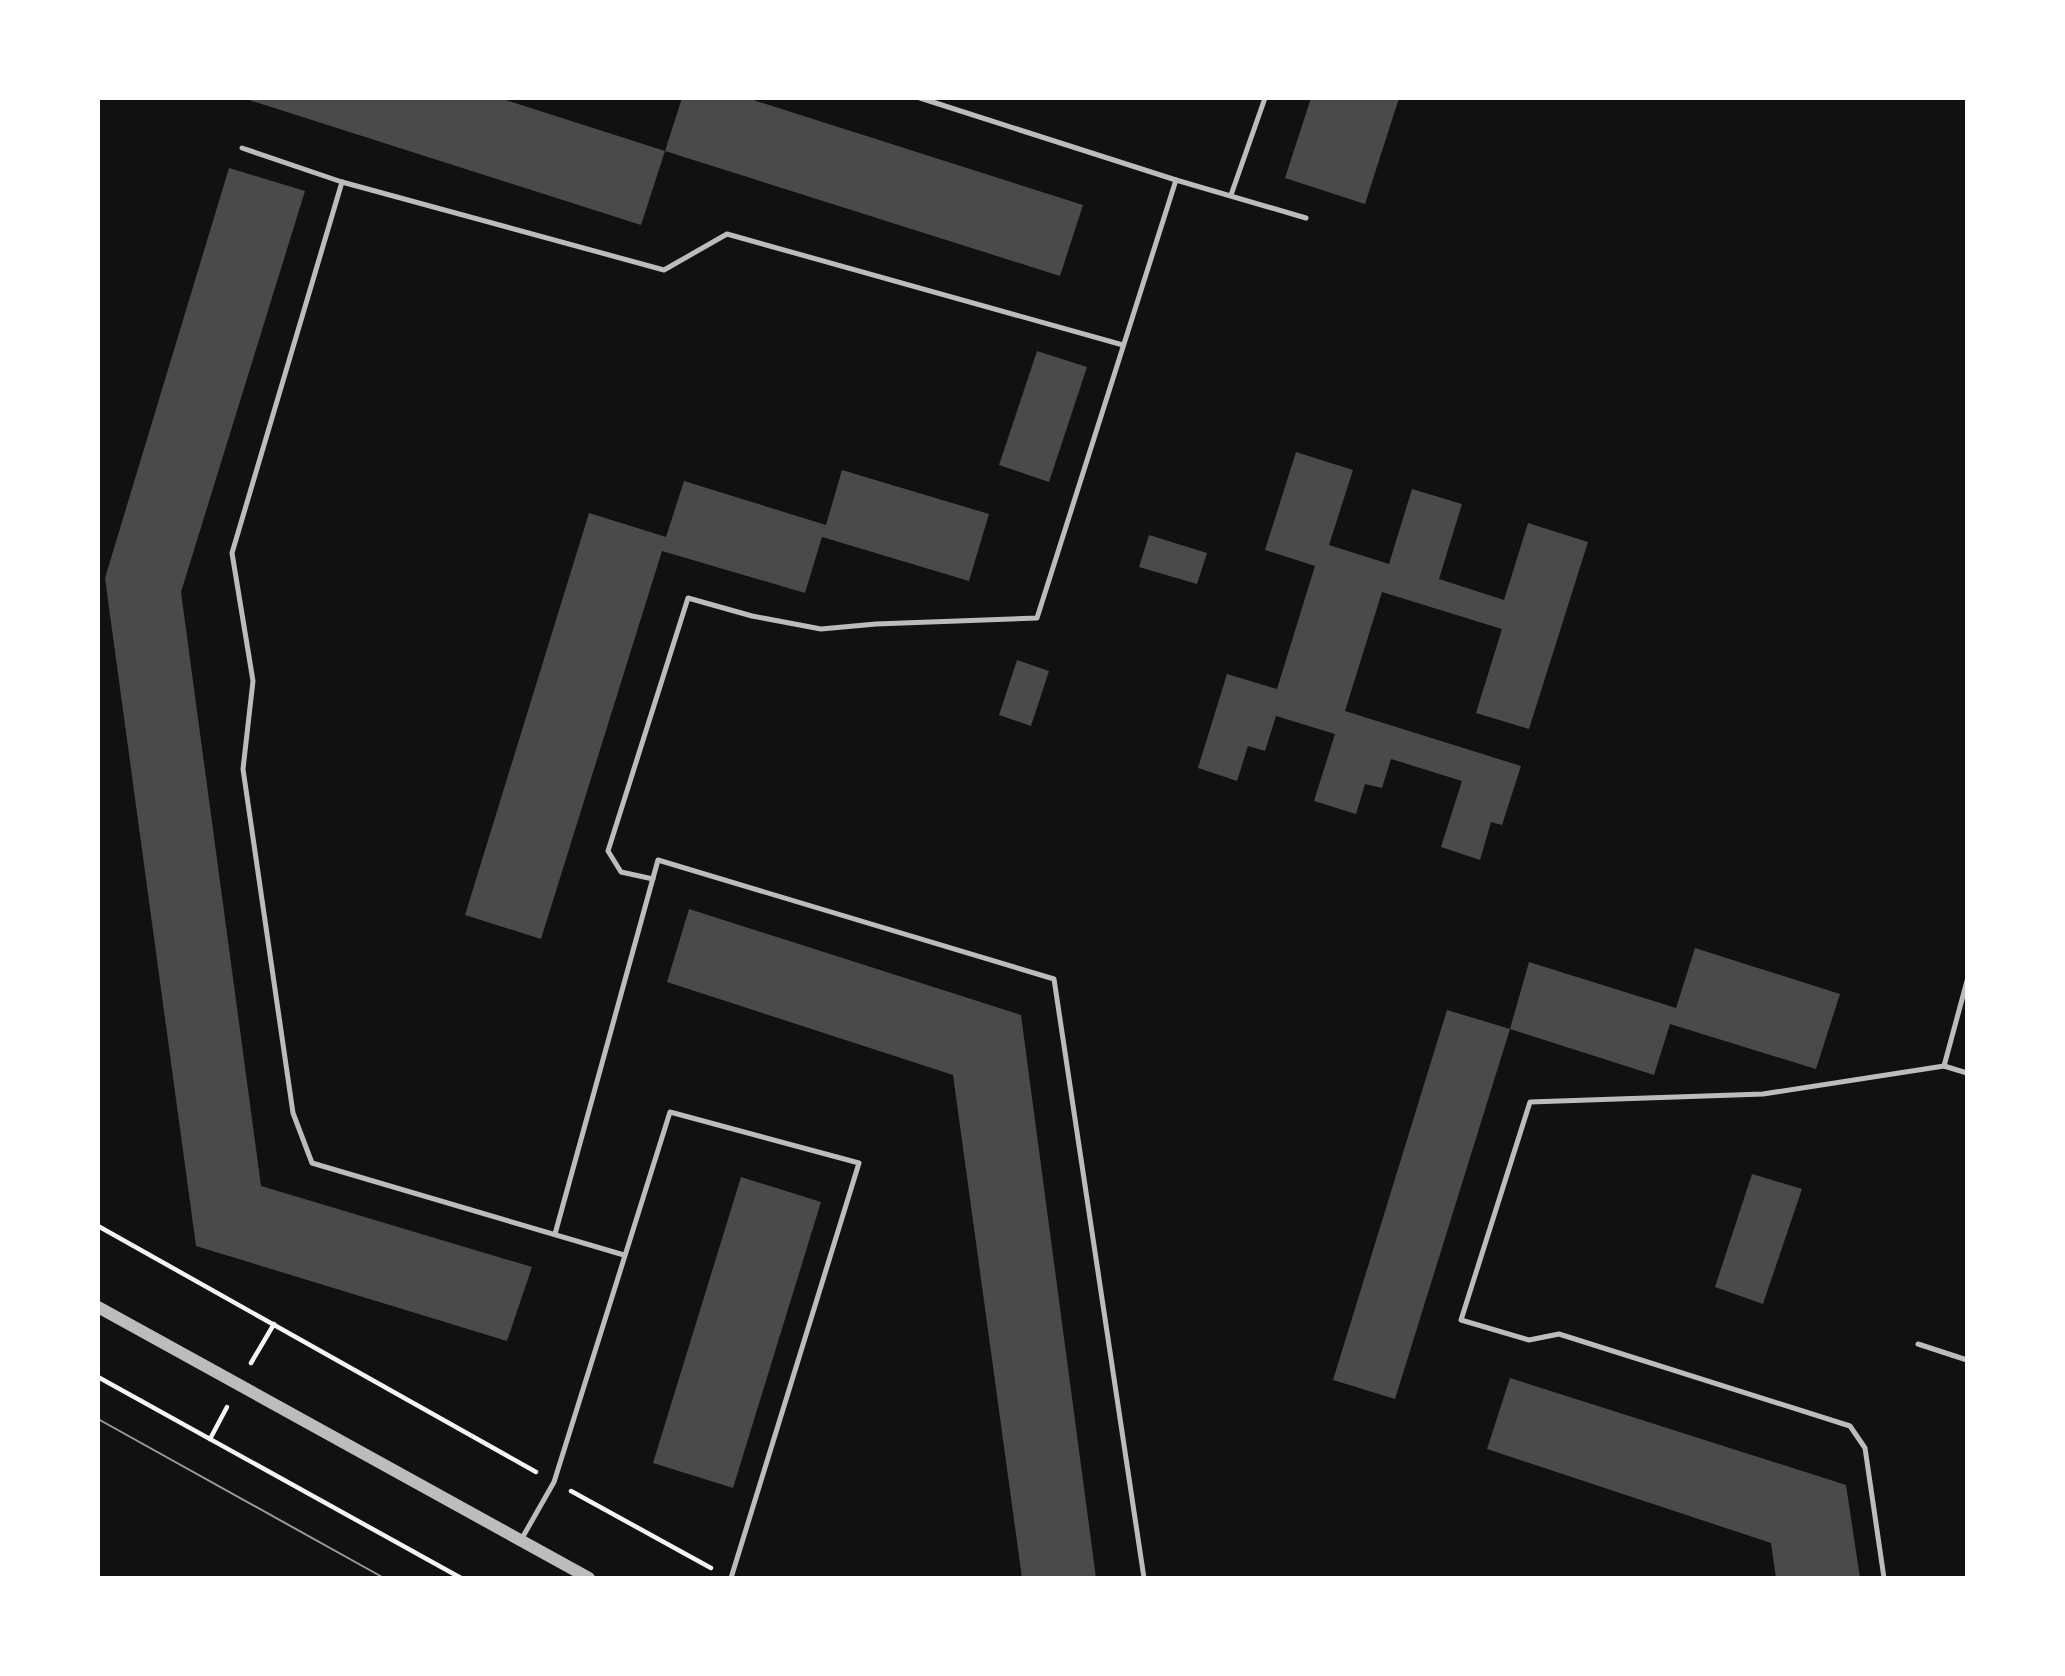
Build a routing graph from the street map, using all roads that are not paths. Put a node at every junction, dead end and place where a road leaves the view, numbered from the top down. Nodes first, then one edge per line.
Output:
1 (920, 98) edge
2 (1265, 98) edge
3 (242, 148) dead end
4 (1176, 180) junction
5 (342, 182) junction
6 (1231, 195) junction
7 (1306, 218) dead end
8 (1123, 345) junction
9 (653, 879) junction
10 (1967, 981) edge
11 (1944, 1066) junction
12 (1967, 1073) edge
13 (555, 1234) junction
14 (624, 1255) junction
15 (98, 1307) edge
16 (1919, 1344) dead end
17 (1967, 1360) edge
18 (521, 1540) junction
19 (589, 1578) edge
20 (731, 1578) edge
21 (1144, 1578) edge
22 (1884, 1578) edge

1 - 4 lane
2 - 6 lane
3 - 5 lane
4 - 6 lane
4 - 8 lane
5 - 8 lane
5 - 13 lane
6 - 7 lane
8 - 9 lane
9 - 13 lane
9 - 21 lane
10 - 11 lane
11 - 12 lane
11 - 22 lane
13 - 14 lane
14 - 18 lane
14 - 20 lane
15 - 18 street
16 - 17 lane
18 - 19 street

